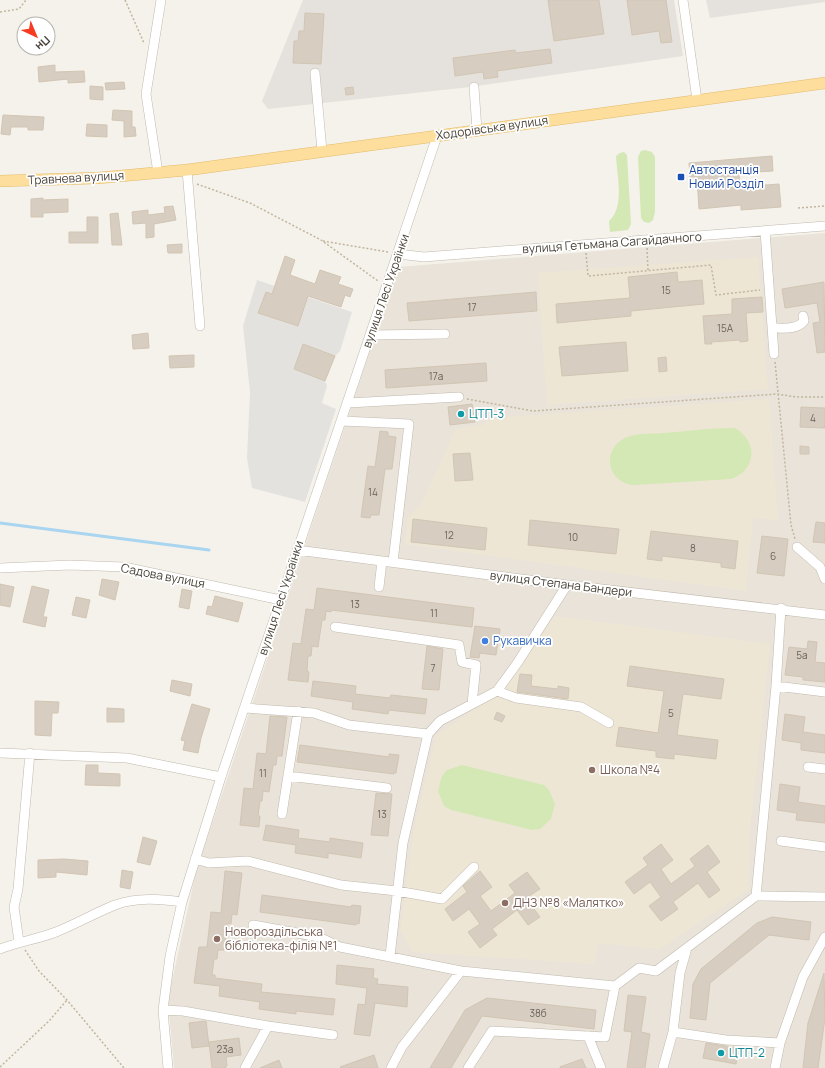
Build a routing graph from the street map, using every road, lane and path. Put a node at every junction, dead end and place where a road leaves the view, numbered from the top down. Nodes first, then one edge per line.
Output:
1 (26, 0) edge
2 (125, 0) edge
3 (161, 0) edge
4 (684, 0) edge
5 (0, 12) edge
6 (151, 57) junction
7 (314, 73) dead end
8 (825, 83) edge
9 (474, 87) dead end
10 (697, 100) junction
11 (477, 130) junction
12 (437, 136) junction
13 (322, 151) junction
14 (155, 173) junction
15 (188, 175) junction
16 (0, 181) edge
17 (825, 206) edge
18 (798, 208) dead end
19 (825, 226) edge
20 (765, 231) junction
21 (321, 240) junction
22 (646, 241) junction
23 (586, 246) junction
24 (398, 254) junction
25 (648, 270) junction
26 (387, 288) junction
27 (770, 289) junction
28 (803, 316) dead end
29 (200, 326) dead end
30 (772, 328) junction
31 (445, 334) dead end
32 (371, 335) junction
33 (774, 354) joint
34 (776, 394) junction
35 (460, 397) joint
36 (825, 398) edge
37 (348, 403) junction
38 (342, 421) junction
39 (797, 546) joint
40 (297, 550) junction
41 (382, 561) junction
42 (393, 562) junction
43 (0, 568) edge
44 (825, 579) edge
45 (567, 585) junction
46 (379, 587) dead end
47 (279, 599) junction
48 (781, 608) junction
49 (825, 615) edge
50 (335, 627) dead end
51 (776, 686) junction
52 (497, 691) junction
53 (825, 692) edge
54 (472, 704) junction
55 (245, 708) junction
56 (298, 712) junction
57 (609, 723) dead end
58 (428, 734) junction
59 (0, 753) edge
60 (30, 754) junction
61 (808, 767) dead end
62 (825, 769) edge
63 (217, 776) junction
64 (288, 776) junction
65 (387, 788) dead end
66 (282, 814) dead end
67 (781, 841) dead end
68 (825, 847) edge
69 (195, 859) junction
70 (474, 867) dead end
71 (397, 891) junction
72 (756, 896) junction
73 (825, 897) edge
74 (182, 902) junction
75 (253, 925) dead end
76 (825, 938) edge
77 (19, 942) junction
78 (687, 948) junction
79 (0, 949) edge
80 (390, 956) junction
81 (461, 971) junction
82 (615, 986) junction
83 (67, 1000) junction
84 (163, 1010) junction
85 (268, 1026) junction
86 (673, 1032) junction
87 (333, 1035) dead end
88 (588, 1036) junction
89 (780, 1043) junction
90 (0, 1067) edge
91 (124, 1068) edge
92 (168, 1068) edge
93 (245, 1068) edge
94 (391, 1068) edge
95 (468, 1068) edge
96 (601, 1068) edge
97 (663, 1068) edge
98 (776, 1068) edge

1 - 5 path
2 - 6 path
3 - 6 street
4 - 10 street
6 - 14 street
7 - 13 street
8 - 10 main road, Ходорівська вулиця
9 - 11 street
10 - 11 main road, Ходорівська вулиця
11 - 12 main road, Ходорівська вулиця
12 - 13 main road, Ходорівська вулиця
12 - 24 street, вулиця Лесі Українки
13 - 15 main road, Ходорівська вулиця
14 - 15 main road, Ходорівська вулиця
14 - 16 main road, Травнева вулиця
15 - 21 path
15 - 29 street
17 - 18 path
19 - 20 street, вулиця Гетьмана Сагайдачного
20 - 22 street, вулиця Гетьмана Сагайдачного
20 - 27 street
21 - 24 path
21 - 26 path
22 - 23 street, вулиця Гетьмана Сагайдачного
22 - 25 path
23 - 24 street, вулиця Гетьмана Сагайдачного
23 - 25 path
24 - 26 street, вулиця Лесі Українки
25 - 27 path
26 - 32 street, вулиця Лесі Українки
27 - 30 street
28 - 30 street
30 - 33 street
31 - 32 street
32 - 37 street, вулиця Лесі Українки
33 - 34 path
34 - 35 path
34 - 36 path
34 - 39 path
35 - 37 street
37 - 38 street, вулиця Лесі Українки
38 - 40 street, вулиця Лесі Українки
38 - 42 street
39 - 44 street
40 - 41 street, вулиця Степана Бандери
40 - 47 street, вулиця Лесі Українки
41 - 42 street, вулиця Степана Бандери
41 - 46 street
42 - 45 street, вулиця Степана Бандери
43 - 47 street, Садова вулиця
45 - 48 street, вулиця Степана Бандери
45 - 52 street
47 - 55 street, вулиця Лесі Українки
48 - 49 street, вулиця Степана Бандери
48 - 51 street
50 - 54 street
51 - 53 street
51 - 72 street
52 - 54 street
52 - 57 street
54 - 58 street
55 - 56 street
55 - 63 street, вулиця Лесі Українки
56 - 58 street
56 - 64 street
58 - 71 street
59 - 60 street
60 - 63 street
60 - 77 street
61 - 62 street
63 - 69 street, вулиця Лесі Українки
64 - 65 street
64 - 66 street
67 - 68 street
69 - 71 street
69 - 74 street, вулиця Лесі Українки
70 - 71 street
71 - 80 street
72 - 73 street
72 - 78 street
74 - 77 street
74 - 84 street, вулиця Лесі Українки
75 - 80 street
76 - 89 street
77 - 79 street
77 - 83 path
78 - 82 street
78 - 86 street
80 - 81 street
81 - 82 street
81 - 94 street
82 - 88 street
83 - 90 path
83 - 91 path
84 - 85 street
84 - 92 street, вулиця Лесі Українки
85 - 87 street
85 - 93 street
86 - 89 street
86 - 97 street
88 - 95 street
88 - 96 street
89 - 98 street

